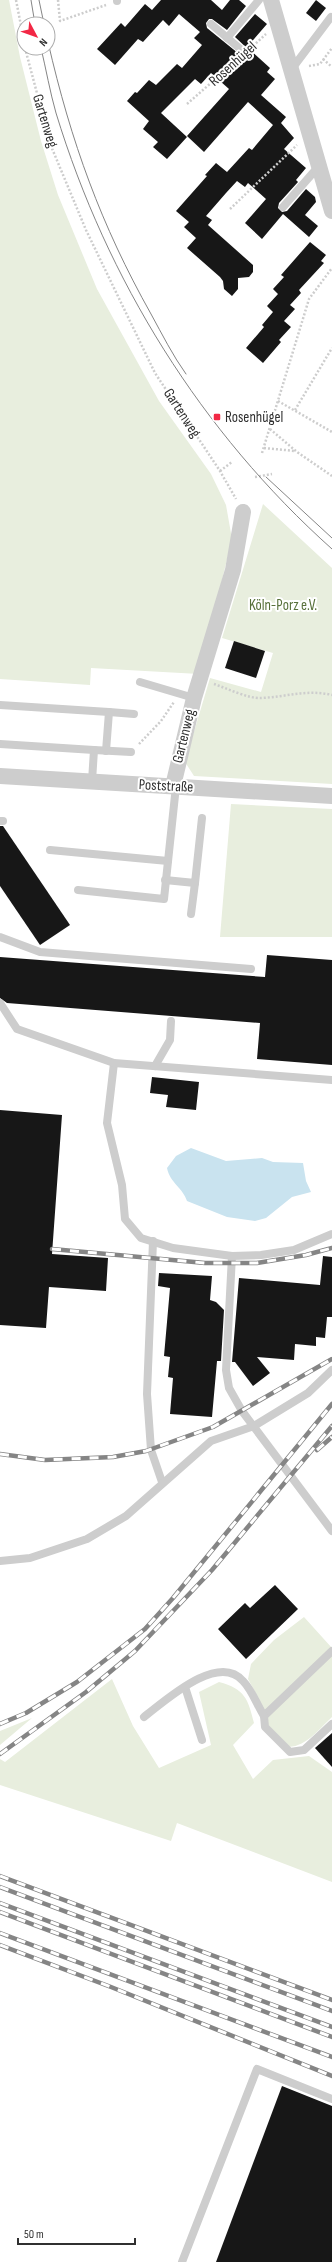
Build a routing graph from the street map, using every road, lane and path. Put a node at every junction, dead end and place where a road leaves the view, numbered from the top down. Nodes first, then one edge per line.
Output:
1 (16, 0) edge
2 (58, 0) edge
3 (117, 0) edge
4 (259, 0) edge
5 (272, 0) edge
6 (19, 16) edge
7 (331, 17) edge
8 (277, 22) junction
9 (211, 24) dead end
10 (227, 38) junction
11 (332, 48) edge
12 (245, 53) junction
13 (28, 56) edge
14 (324, 59) junction
15 (332, 66) edge
16 (291, 70) junction
17 (187, 104) dead end
18 (309, 134) junction
19 (319, 166) junction
20 (283, 207) dead end
21 (230, 209) dead end
22 (332, 211) edge
23 (332, 268) edge
24 (332, 348) edge
25 (278, 401) junction
26 (295, 410) junction
27 (270, 429) junction
28 (332, 432) edge
29 (264, 448) junction
30 (297, 452) junction
31 (262, 453) dead end
32 (232, 462) dead end
33 (220, 471) junction
34 (272, 474) dead end
35 (332, 476) edge
36 (255, 478) dead end
37 (243, 512) joint
38 (199, 679) junction
39 (140, 682) dead end
40 (178, 693) junction
41 (332, 695) edge
42 (194, 698) junction
43 (0, 705) edge
44 (109, 712) junction
45 (134, 714) dead end
46 (0, 744) edge
47 (94, 750) junction
48 (106, 751) junction
49 (131, 752) joint
50 (0, 776) edge
51 (92, 781) junction
52 (174, 786) junction
53 (332, 796) edge
54 (202, 818) dead end
55 (50, 850) dead end
56 (168, 861) junction
57 (166, 880) junction
58 (195, 883) junction
59 (78, 890) dead end
60 (191, 914) dead end
61 (0, 937) edge
62 (251, 969) dead end
63 (0, 1003) edge
64 (171, 1021) dead end
65 (114, 1063) junction
66 (155, 1066) junction
67 (332, 1080) edge
68 (332, 1234) edge
69 (153, 1242) junction
70 (232, 1256) junction
71 (332, 1370) edge
72 (254, 1426) junction
73 (162, 1482) junction
74 (332, 1531) edge
75 (0, 1561) edge
76 (332, 1651) edge
77 (185, 1687) junction
78 (264, 1716) junction
79 (144, 1717) dead end
80 (332, 1724) edge
81 (202, 1740) dead end
82 (332, 2099) edge
83 (182, 2262) edge

1 - 6 path
2 - 3 path
4 - 10 lane
5 - 8 street
7 - 16 lane
8 - 12 path, Rosenhügel
8 - 16 street
9 - 10 lane
10 - 12 lane
11 - 14 path
12 - 17 path, Rosenhügel
13 - 33 path, Gartenweg
14 - 15 path
14 - 16 path
16 - 18 street
18 - 19 street
18 - 21 path
19 - 20 lane
19 - 22 street
23 - 25 path
24 - 26 path
25 - 26 path
25 - 27 path
26 - 28 path
27 - 29 path
27 - 30 path
29 - 30 path
29 - 31 path
30 - 35 path
32 - 33 path
33 - 37 path, Gartenweg
34 - 36 path
37 - 38 street, Gartenweg
38 - 41 path
38 - 42 street, Gartenweg
39 - 40 lane
40 - 42 lane
40 - 49 path
42 - 52 street, Gartenweg
43 - 44 lane
44 - 45 lane
44 - 48 lane
46 - 47 lane
47 - 48 lane
47 - 51 lane
48 - 49 lane
50 - 51 street, Poststraße
51 - 52 street, Poststraße
52 - 53 street, Poststraße
52 - 56 lane
54 - 58 lane
55 - 56 lane
56 - 57 lane
57 - 58 lane
57 - 59 lane
58 - 60 lane
61 - 62 lane
63 - 65 lane
64 - 66 lane
65 - 66 lane
65 - 69 lane
66 - 67 lane
68 - 70 lane
69 - 70 lane
69 - 73 lane
70 - 72 lane
71 - 72 lane
72 - 73 lane
72 - 74 lane
73 - 75 lane
76 - 78 lane
77 - 78 lane
77 - 79 lane
77 - 81 lane
78 - 80 lane
82 - 83 lane

